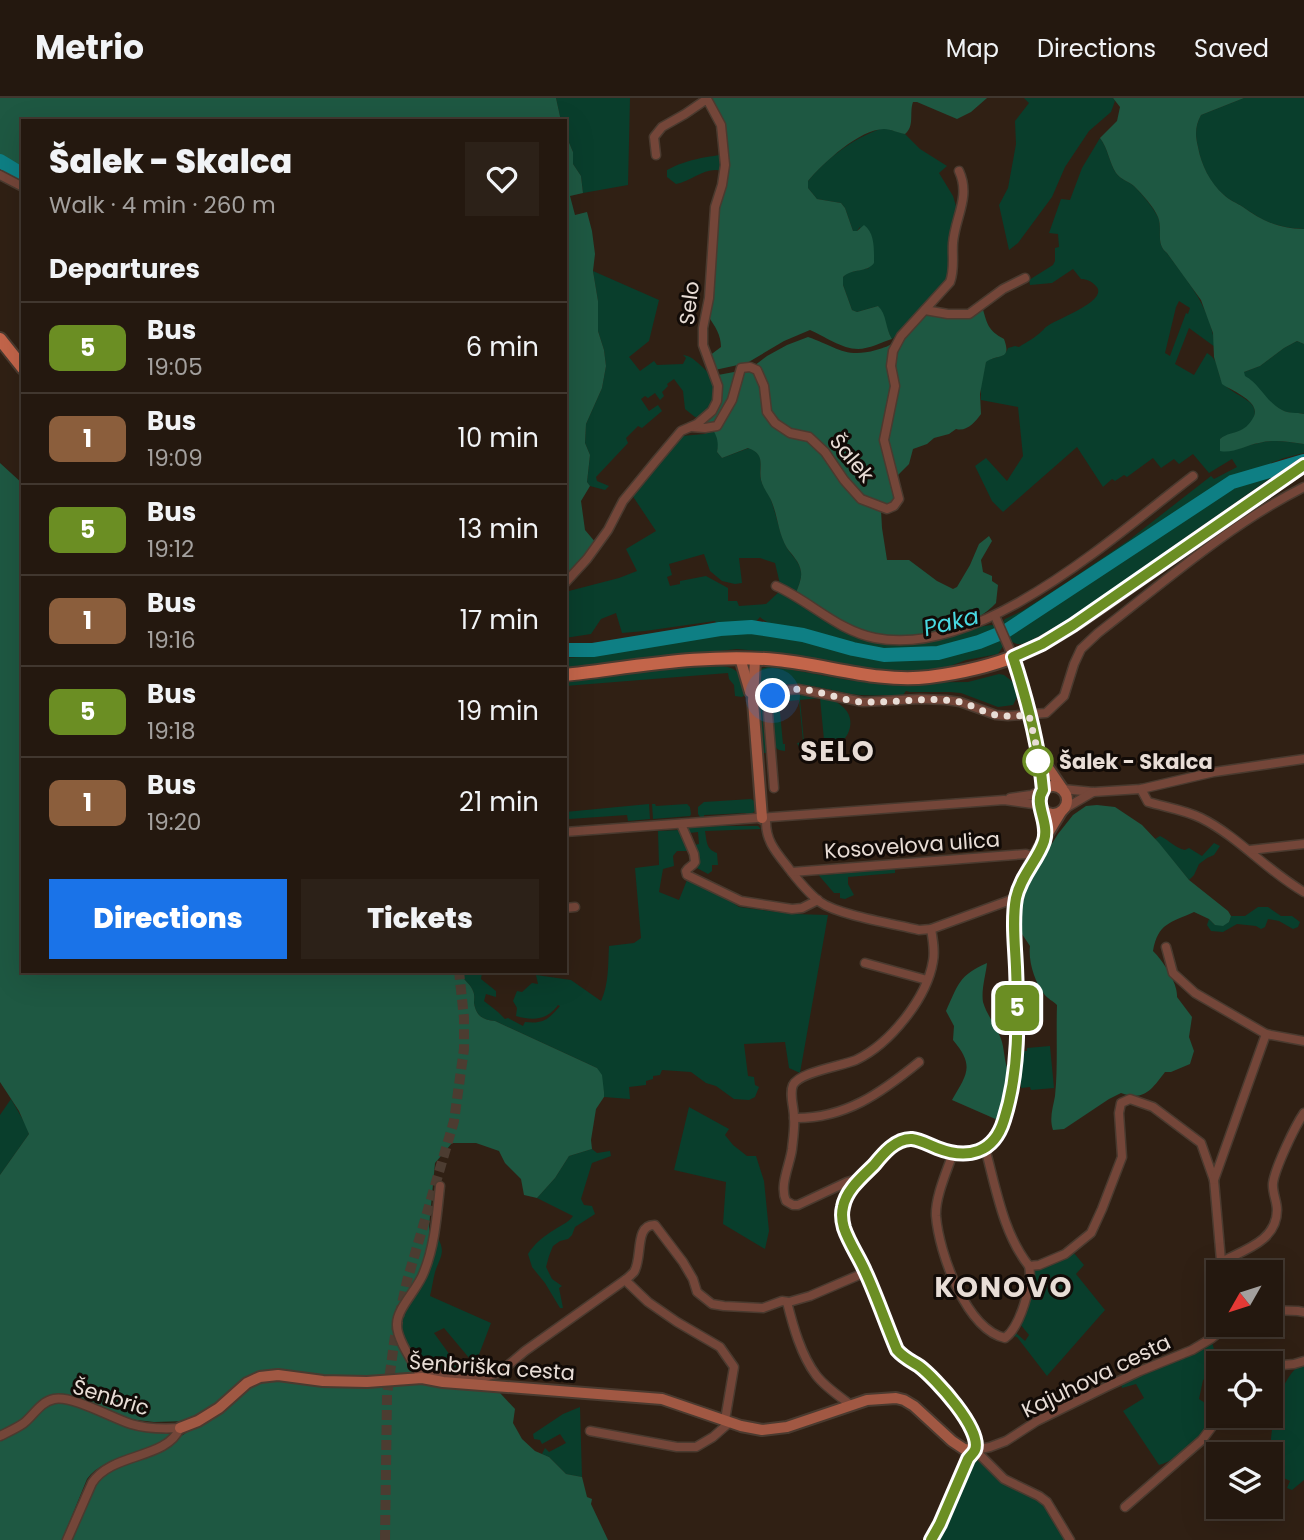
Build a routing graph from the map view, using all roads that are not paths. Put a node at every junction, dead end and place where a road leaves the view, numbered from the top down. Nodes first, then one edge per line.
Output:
1 (656, 155) dead end
2 (958, 171) dead end
3 (0, 175) edge
4 (21, 186) edge
5 (1025, 278) dead end
6 (925, 310) junction
7 (0, 339) edge
8 (21, 365) edge
9 (691, 426) junction
10 (1304, 464) edge
11 (1193, 476) dead end
12 (1304, 487) edge
13 (567, 581) edge
14 (776, 586) dead end
15 (995, 616) junction
16 (1013, 657) junction
17 (740, 658) junction
18 (755, 659) junction
19 (567, 675) edge
20 (752, 701) junction
21 (1029, 715) junction
22 (1038, 753) junction
23 (1304, 759) edge
24 (774, 788) dead end
25 (1062, 789) junction
26 (1141, 789) junction
27 (1043, 790) junction
28 (1093, 792) junction
29 (1004, 800) junction
30 (1042, 809) junction
31 (1063, 810) junction
32 (764, 818) junction
33 (681, 824) junction
34 (567, 832) edge
35 (1045, 840) junction
36 (1304, 844) edge
37 (1250, 850) junction
38 (1035, 857) junction
39 (792, 872) junction
40 (1304, 892) edge
41 (1016, 898) junction
42 (818, 900) junction
43 (931, 929) junction
44 (1166, 947) dead end
45 (865, 963) dead end
46 (927, 980) junction
47 (1266, 1034) junction
48 (1304, 1041) edge
49 (919, 1062) dead end
50 (1304, 1113) edge
51 (794, 1118) junction
52 (985, 1148) junction
53 (953, 1153) junction
54 (1214, 1180) junction
55 (859, 1181) junction
56 (440, 1186) dead end
57 (1221, 1260) edge
58 (1225, 1260) edge
59 (1029, 1266) junction
60 (866, 1272) junction
61 (625, 1280) junction
62 (787, 1302) junction
63 (1283, 1310) edge
64 (1304, 1312) edge
65 (1213, 1337) edge
66 (1304, 1361) edge
67 (1283, 1365) edge
68 (422, 1378) junction
69 (851, 1405) junction
70 (728, 1421) junction
71 (180, 1428) junction
72 (1211, 1428) edge
73 (590, 1431) dead end
74 (0, 1436) edge
75 (975, 1450) junction
76 (1125, 1507) dead end
77 (67, 1540) edge
78 (931, 1540) edge
79 (1070, 1540) edge

1 - 9 street, Selo
2 - 6 street, Šalek
3 - 4 street
5 - 6 street
6 - 9 street, Šalek
7 - 8 main road
9 - 13 street, Selo
10 - 16 main road
11 - 15 street
12 - 21 street
14 - 15 street
15 - 16 street
16 - 18 main road
16 - 21 street
17 - 18 main road
17 - 19 main road
17 - 20 street
18 - 20 street
20 - 32 street
21 - 22 street
21 - 24 street
22 - 25 street
22 - 27 street
23 - 26 street
25 - 27 street
25 - 28 street
25 - 31 street
26 - 28 street
26 - 37 street
27 - 29 street
27 - 30 street
28 - 31 street
29 - 30 street
29 - 32 street
30 - 31 street
30 - 35 street
31 - 35 street
32 - 33 street
32 - 39 street, Kosovelova ulica
33 - 34 street
33 - 42 street
35 - 38 street
36 - 37 street
37 - 40 street
38 - 39 street, Kosovelova ulica
38 - 41 street
39 - 42 street, Kosovelova ulica
41 - 43 street
41 - 52 street
42 - 43 street, Kosovelova ulica
43 - 46 street
44 - 47 street
45 - 46 street
46 - 51 street
47 - 48 street
47 - 54 street
49 - 51 street
50 - 58 street
51 - 55 street
52 - 53 street
52 - 59 street
53 - 55 street
53 - 59 street
54 - 57 street
54 - 59 street
55 - 60 street
56 - 68 street
60 - 62 street
60 - 75 street
61 - 62 street
61 - 68 street
61 - 70 street
62 - 69 street
63 - 64 street
65 - 75 street, Kajuhova cesta
66 - 67 street
68 - 70 street, Šenbriška cesta
68 - 71 street, Šenbriška cesta
69 - 70 street, Šenbriška cesta
69 - 75 street, Šenbriška cesta
70 - 73 street
71 - 74 street, Šenbric
71 - 77 street, Šenbric
72 - 76 street
75 - 78 street
75 - 79 street

